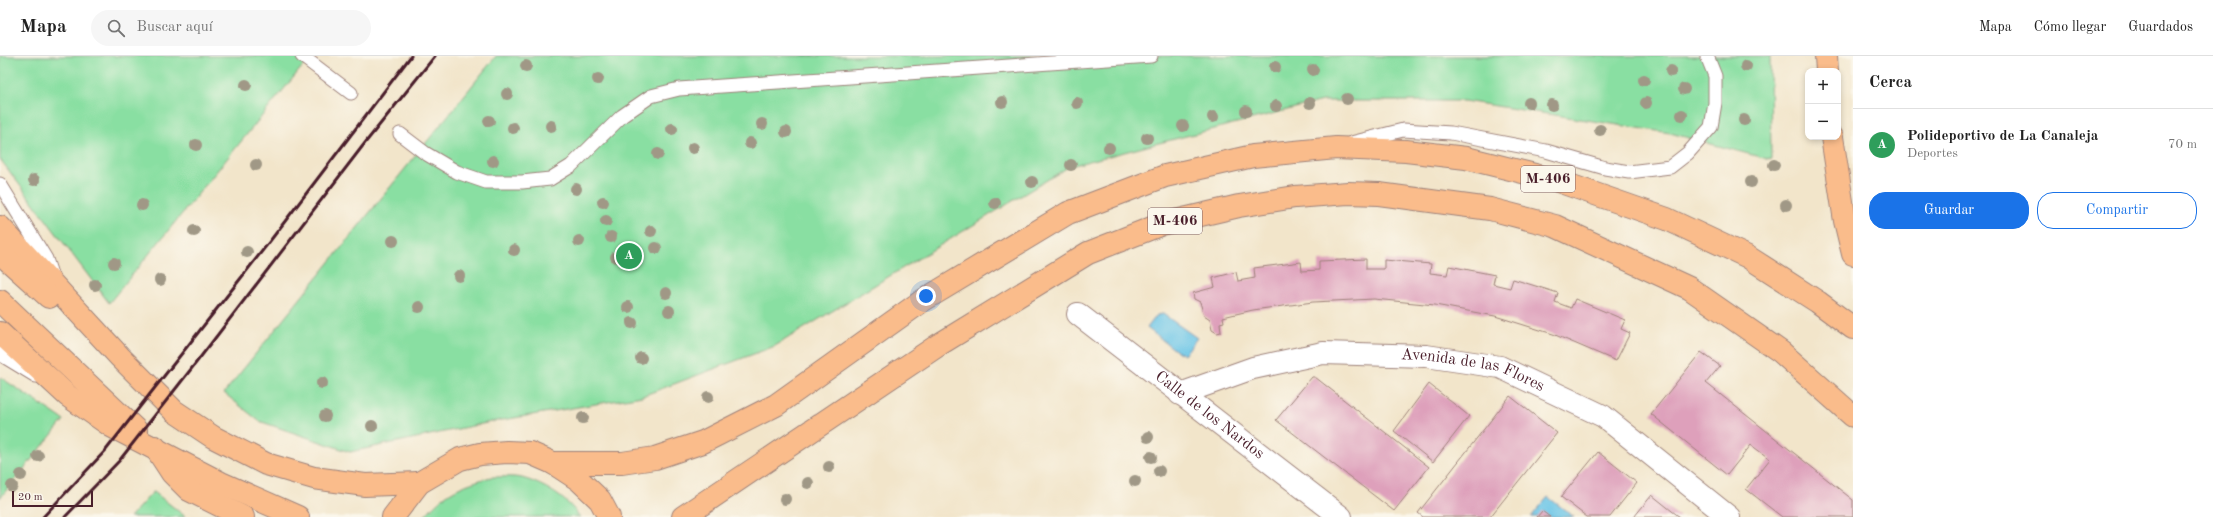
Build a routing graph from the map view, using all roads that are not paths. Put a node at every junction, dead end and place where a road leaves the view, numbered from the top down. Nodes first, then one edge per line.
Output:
1 (302, 56) edge
2 (1151, 56) edge
3 (1707, 56) edge
4 (1826, 56) edge
5 (1827, 68) edge
6 (350, 93) dead end
7 (400, 134) dead end
8 (1832, 140) edge
9 (1336, 148) junction
10 (0, 184) edge
11 (0, 227) edge
12 (0, 253) edge
13 (1853, 254) edge
14 (56, 288) junction
15 (0, 301) edge
16 (1078, 314) dead end
17 (1853, 328) edge
18 (0, 332) edge
19 (0, 354) edge
20 (120, 357) junction
21 (1180, 394) junction
22 (68, 396) junction
23 (1853, 416) edge
24 (154, 448) junction
25 (553, 463) junction
26 (419, 483) junction
27 (243, 517) edge
28 (298, 517) edge
29 (393, 517) edge
30 (610, 517) edge
31 (683, 517) edge
32 (1341, 517) edge
33 (1729, 517) edge

1 - 6 lane
2 - 7 lane
3 - 9 lane
4 - 5 main road
8 - 13 main road
9 - 17 main road, M-406
9 - 25 main road, M-406
10 - 14 lane
11 - 14 main road
12 - 20 main road
14 - 20 main road
15 - 24 main road
16 - 21 street, Calle de los Nardos
18 - 22 main road
19 - 22 lane
20 - 26 main road
21 - 32 street, Calle de los Nardos
21 - 33 street, Avenida de las Flores
22 - 24 main road
23 - 31 main road, M-406
24 - 27 main road
24 - 28 main road
25 - 26 main road
25 - 30 main road
26 - 29 main road

